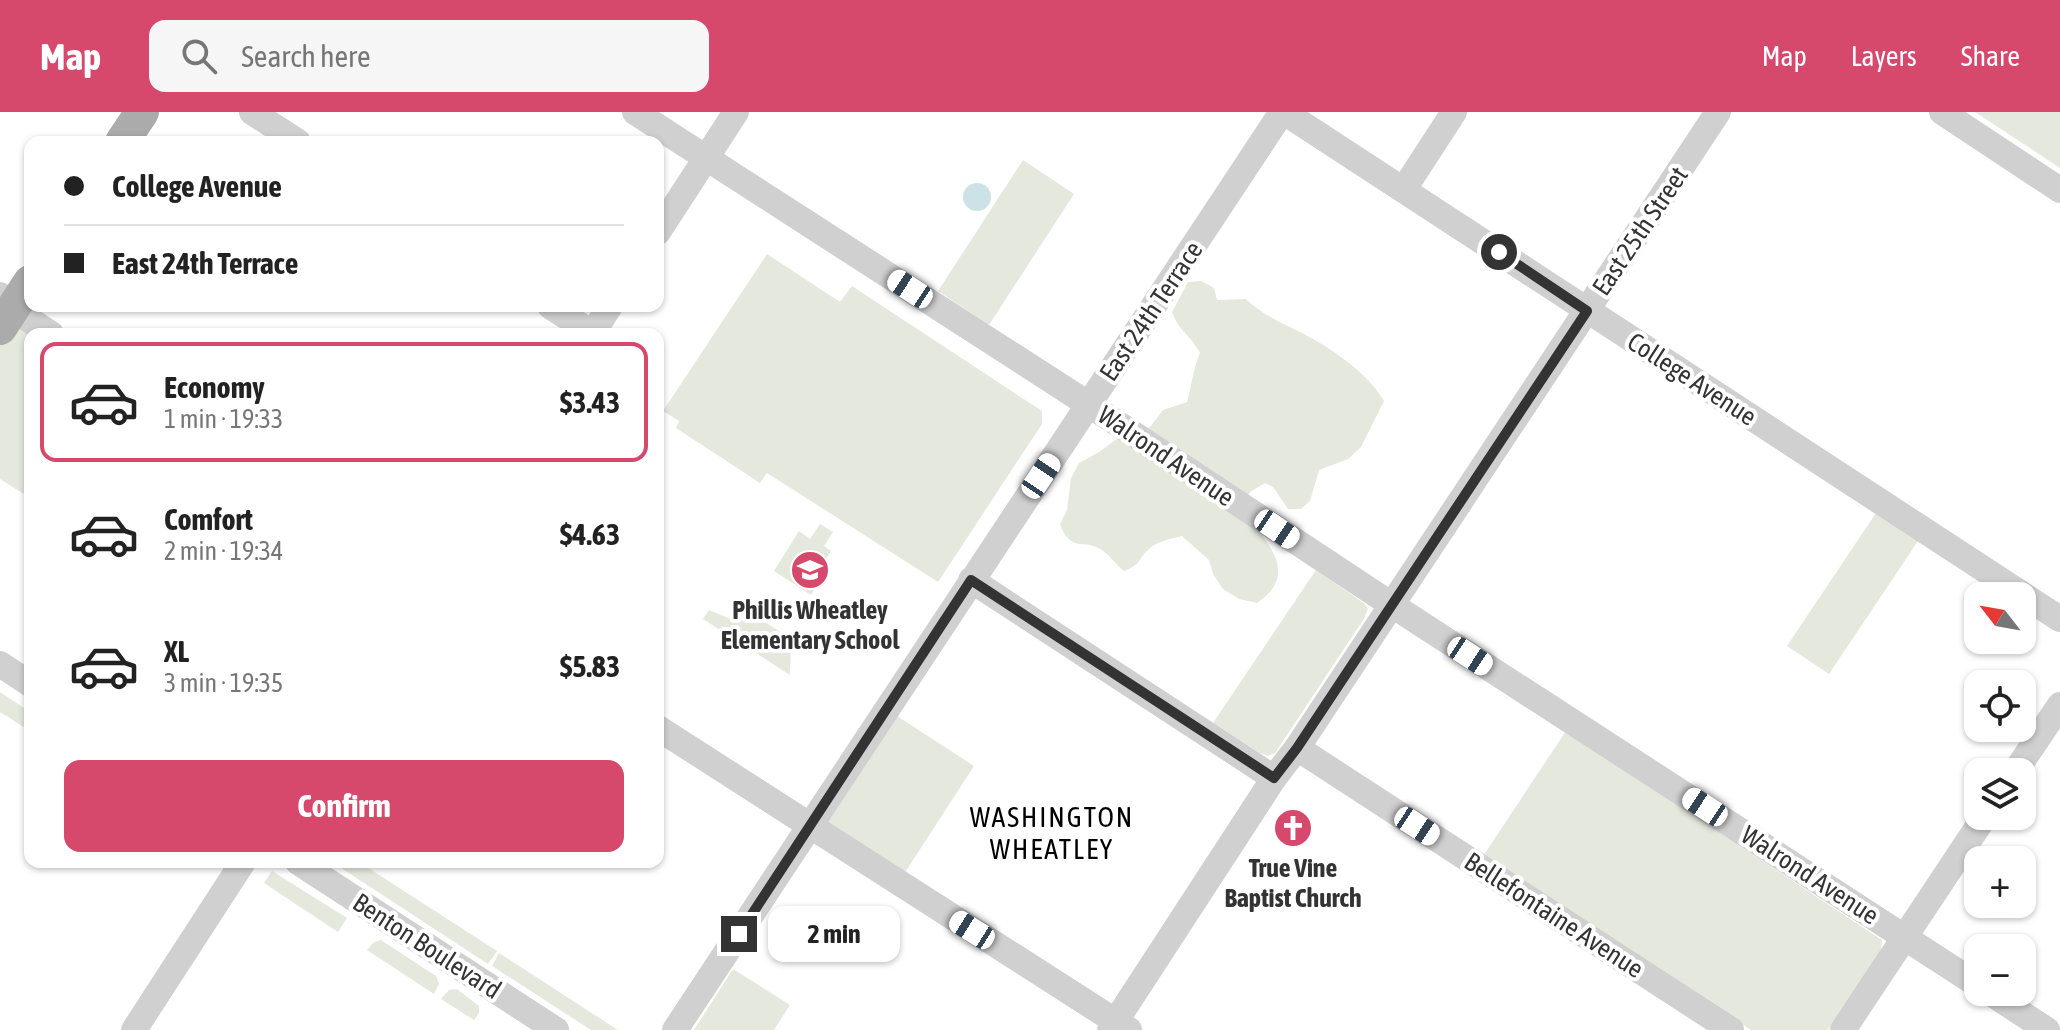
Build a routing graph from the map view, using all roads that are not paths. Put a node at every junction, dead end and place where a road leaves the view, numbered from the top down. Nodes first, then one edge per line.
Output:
1 (142, 112) edge
2 (252, 112) edge
3 (635, 112) edge
4 (736, 112) edge
5 (1283, 112) edge
6 (1454, 112) edge
7 (1718, 112) edge
8 (1942, 112) edge
9 (126, 136) edge
10 (289, 136) edge
11 (706, 158) junction
12 (1404, 189) junction
13 (2060, 190) edge
14 (664, 223) edge
15 (11, 303) edge
16 (1587, 311) junction
17 (559, 312) edge
18 (43, 328) edge
19 (583, 328) edge
20 (1088, 404) junction
21 (971, 580) junction
22 (1392, 605) junction
23 (2060, 619) edge
24 (0, 664) edge
25 (24, 680) edge
26 (2060, 705) edge
27 (664, 732) edge
28 (1297, 748) junction
29 (2024, 758) edge
30 (1274, 778) junction
31 (809, 826) junction
32 (1976, 830) edge
33 (239, 868) edge
34 (307, 868) edge
35 (1904, 936) junction
36 (1964, 976) edge
37 (2010, 1006) edge
38 (1118, 1027) edge
39 (134, 1030) edge
40 (556, 1030) edge
41 (675, 1030) edge
42 (1731, 1030) edge
43 (1843, 1030) edge
44 (2047, 1030) edge

1 - 9 main road
2 - 10 street
3 - 11 street, Walrond Avenue
4 - 11 street
5 - 12 street, College Avenue
5 - 20 street, East 24th Terrace
6 - 12 street
7 - 16 street, East 25th Street
8 - 13 street
11 - 14 street
11 - 20 street, Walrond Avenue
12 - 16 street, College Avenue
15 - 18 street
16 - 22 street, East 25th Street
16 - 23 street, College Avenue
17 - 19 street
20 - 21 street, East 24th Terrace
20 - 22 street, Walrond Avenue
21 - 30 street
21 - 31 street, East 24th Terrace
22 - 28 street, East 25th Street
22 - 35 street, Walrond Avenue
24 - 25 street
26 - 29 street
27 - 31 street
28 - 30 street, East 25th Street
28 - 42 street, Bellefontaine Avenue
30 - 38 street, East 25th Street
31 - 38 street
31 - 41 street, East 24th Terrace
32 - 35 street
33 - 39 street
34 - 40 street, Benton Boulevard
35 - 36 street, Walrond Avenue
35 - 43 street
37 - 44 street

